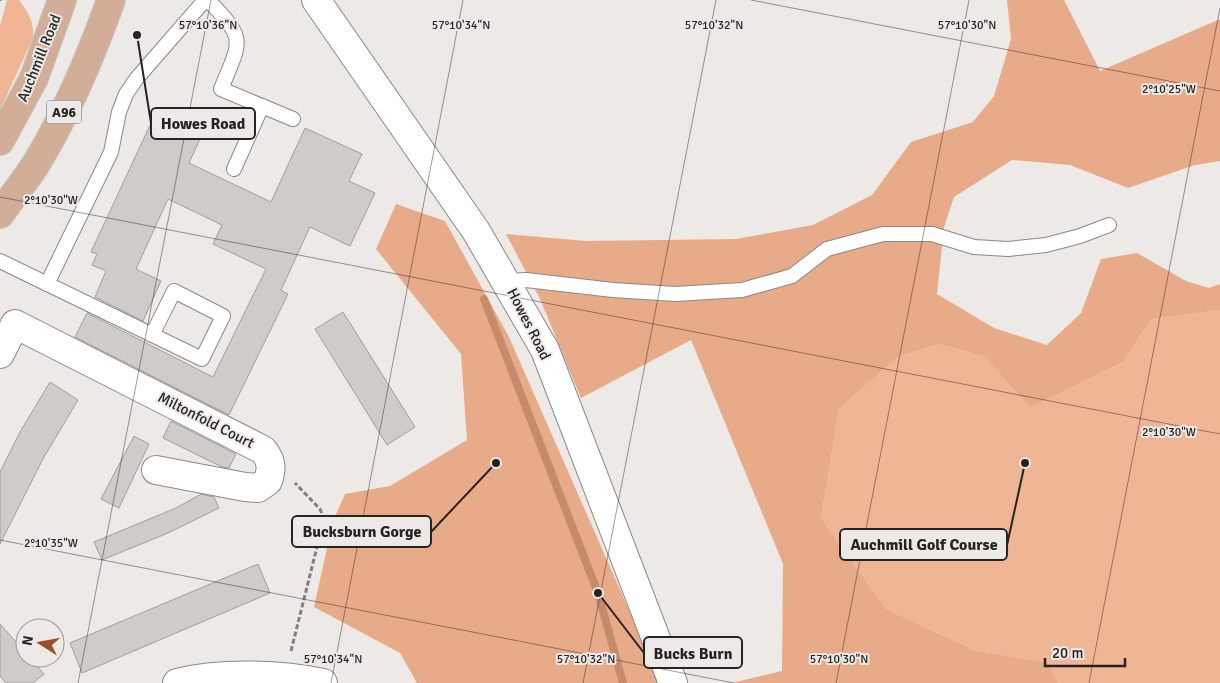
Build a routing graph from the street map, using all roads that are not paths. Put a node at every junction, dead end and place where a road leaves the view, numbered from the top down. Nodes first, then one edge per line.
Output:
1 (62, 0) edge
2 (111, 0) edge
3 (207, 0) edge
4 (316, 0) edge
5 (262, 106) junction
6 (294, 119) dead end
7 (0, 140) edge
8 (234, 169) dead end
9 (0, 214) edge
10 (1109, 225) dead end
11 (0, 262) edge
12 (507, 281) junction
13 (47, 284) junction
14 (152, 335) junction
15 (0, 354) edge
16 (156, 470) dead end
17 (177, 683) edge
18 (323, 683) edge
19 (673, 683) edge

1 - 7 main road, Auchmill Road / A96
2 - 9 main road, A96
3 - 5 lane
3 - 13 lane
4 - 12 street, Howes Road
5 - 6 lane
5 - 8 lane
10 - 12 lane
11 - 13 lane
12 - 19 street, Howes Road
13 - 14 lane
14 - 14 lane
15 - 16 street, Miltonfold Court
17 - 18 street

